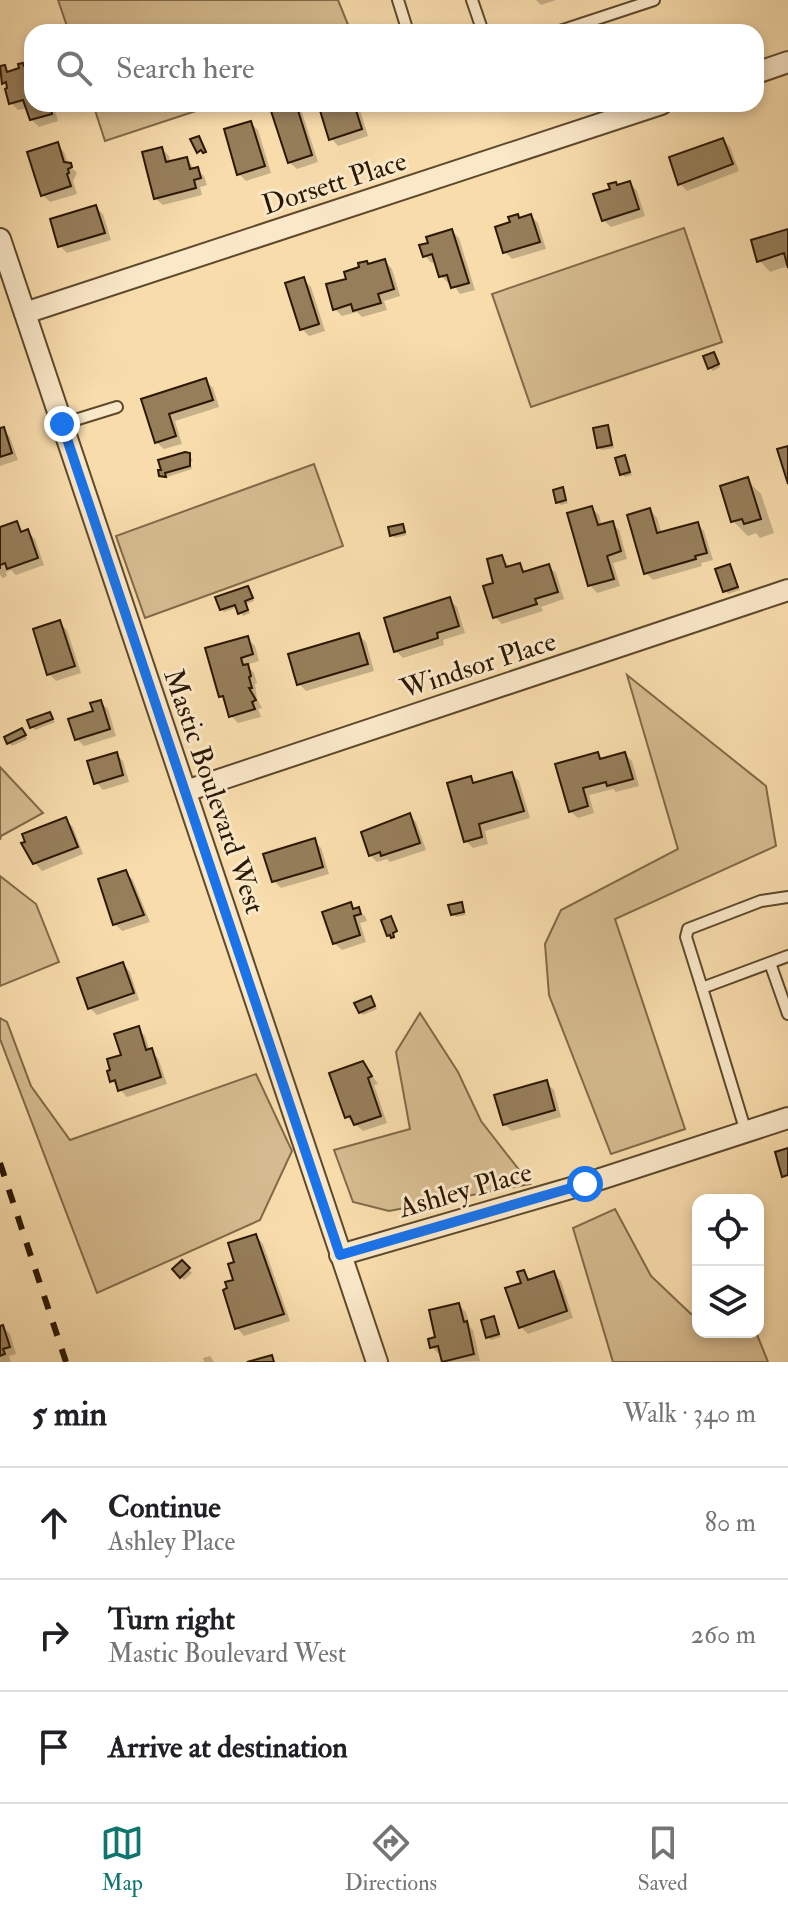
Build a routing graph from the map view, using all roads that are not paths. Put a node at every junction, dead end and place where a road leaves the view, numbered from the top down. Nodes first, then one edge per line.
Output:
1 (398, 0) edge
2 (472, 0) edge
3 (654, 0) edge
4 (406, 24) edge
5 (480, 24) edge
6 (581, 24) edge
7 (788, 62) edge
8 (764, 70) edge
9 (637, 112) edge
10 (0, 239) edge
11 (25, 313) junction
12 (117, 407) dead end
13 (62, 424) junction
14 (788, 590) edge
15 (186, 791) junction
16 (788, 897) edge
17 (788, 956) edge
18 (770, 963) junction
19 (702, 988) junction
20 (788, 1014) edge
21 (788, 1118) edge
22 (746, 1132) junction
23 (340, 1255) junction
24 (377, 1362) edge

1 - 4 lane
2 - 5 lane
3 - 6 lane
7 - 8 street
9 - 11 street, Dorsett Place
10 - 11 street, Mastic Boulevard West
11 - 13 street, Mastic Boulevard West
12 - 13 lane
13 - 15 street, Mastic Boulevard West
14 - 15 street, Windsor Place
15 - 23 street, Mastic Boulevard West
16 - 19 lane
17 - 18 lane
18 - 19 lane
18 - 20 lane
19 - 22 lane
21 - 22 street, Ashley Place
22 - 23 street, Ashley Place
23 - 24 street, Mastic Boulevard West

